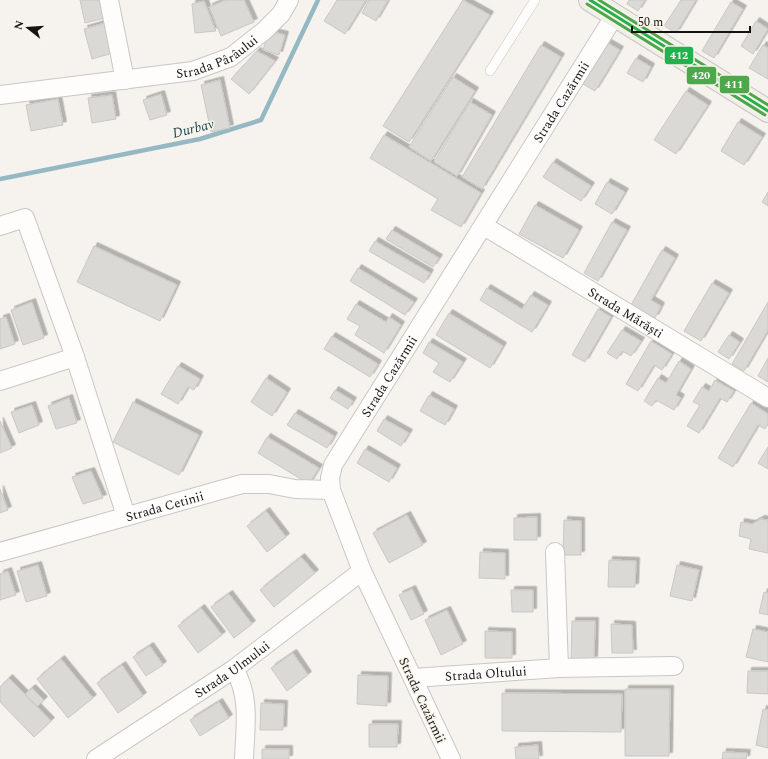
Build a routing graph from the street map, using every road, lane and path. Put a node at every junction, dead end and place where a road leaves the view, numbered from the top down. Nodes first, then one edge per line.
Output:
1 (109, 0) edge
2 (289, 0) edge
3 (535, 0) edge
4 (590, 0) edge
5 (614, 15) junction
6 (490, 71) dead end
7 (125, 80) junction
8 (0, 95) edge
9 (768, 111) edge
10 (0, 226) edge
11 (484, 226) junction
12 (75, 357) junction
13 (0, 381) edge
14 (768, 398) edge
15 (331, 490) junction
16 (126, 516) junction
17 (0, 552) edge
18 (555, 552) dead end
19 (362, 571) junction
20 (674, 666) dead end
21 (559, 668) junction
22 (234, 669) junction
23 (413, 678) junction
24 (96, 759) edge
25 (244, 759) edge
26 (451, 759) edge

1 - 7 street
2 - 7 street, Strada Pârâului
3 - 6 lane
4 - 5 main road
5 - 9 main road
5 - 11 street, Strada Cazărmii
7 - 8 street, Strada Pârâului
10 - 12 street
11 - 14 street, Strada Mărăști
11 - 15 street, Strada Cazărmii
12 - 13 street
12 - 16 street
15 - 16 street, Strada Cetinii
15 - 19 street, Strada Cazărmii
16 - 17 street, Strada Cetinii
18 - 21 street
19 - 22 street, Strada Ulmului
19 - 23 street, Strada Cazărmii
20 - 21 street, Strada Oltului
21 - 23 street, Strada Oltului
22 - 24 street, Strada Ulmului
22 - 25 street
23 - 26 street, Strada Cazărmii

